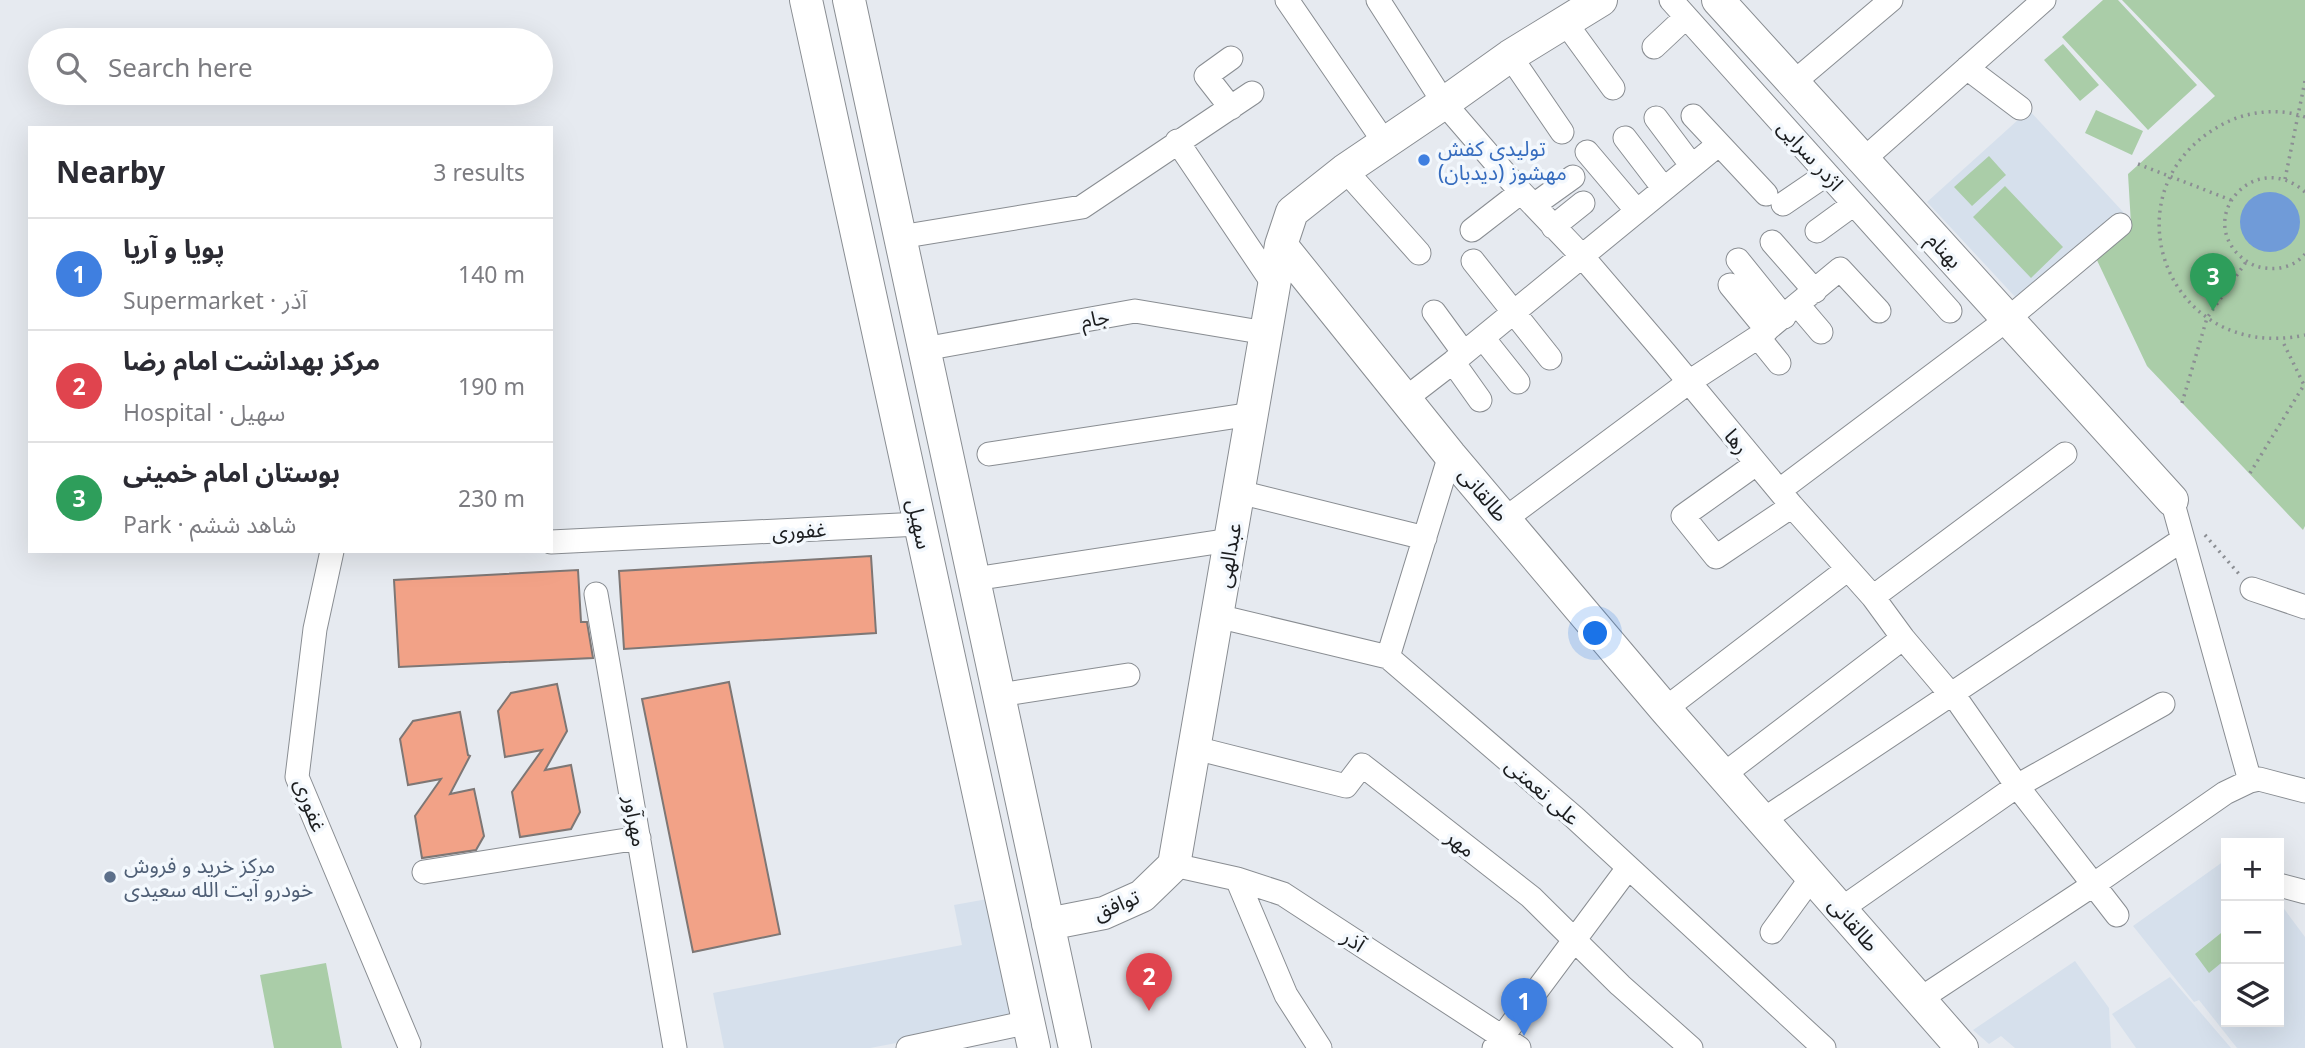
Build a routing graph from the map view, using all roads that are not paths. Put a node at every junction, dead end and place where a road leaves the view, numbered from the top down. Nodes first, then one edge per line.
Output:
1 (806, 0) edge
2 (849, 0) edge
3 (1287, 0) edge
4 (1378, 0) edge
5 (1601, 0) edge
6 (1671, 0) edge
7 (1891, 0) edge
8 (2044, 0) edge
9 (1722, 1) edge
10 (1686, 17) junction
11 (1565, 22) junction
12 (1654, 47) dead end
13 (1510, 55) junction
14 (1231, 58) dead end
15 (1967, 68) junction
16 (1793, 83) junction
17 (1613, 88) dead end
18 (1252, 93) dead end
19 (1444, 103) junction
20 (1231, 108) junction
21 (2020, 108) dead end
22 (1693, 116) dead end
23 (1656, 118) dead end
24 (1562, 132) dead end
25 (1625, 138) dead end
26 (1177, 141) junction
27 (1385, 143) junction
28 (1719, 144) junction
29 (1587, 152) dead end
30 (1863, 160) junction
31 (1692, 166) junction
32 (1345, 170) junction
33 (1827, 173) junction
34 (1573, 177) dead end
35 (1664, 189) junction
36 (1527, 199) junction
37 (1583, 203) dead end
38 (1854, 205) junction
39 (1637, 211) junction
40 (2120, 225) dead end
41 (1553, 227) junction
42 (1472, 230) dead end
43 (1817, 231) dead end
44 (900, 236) junction
45 (1772, 242) dead end
46 (1281, 245) junction
47 (1419, 253) dead end
48 (1582, 256) junction
49 (1738, 260) dead end
50 (1473, 261) dead end
51 (1274, 285) junction
52 (1730, 285) dead end
53 (1879, 311) dead end
54 (1950, 311) dead end
55 (1434, 312) dead end
56 (1514, 312) junction
57 (1784, 316) junction
58 (2009, 318) junction
59 (1821, 332) dead end
60 (1266, 333) junction
61 (1483, 338) junction
62 (924, 349) junction
63 (1458, 358) junction
64 (1550, 358) dead end
65 (1779, 363) dead end
66 (1518, 382) dead end
67 (1689, 382) junction
68 (1405, 398) junction
69 (1480, 400) dead end
70 (1252, 414) junction
71 (989, 454) dead end
72 (2065, 454) dead end
73 (1450, 455) junction
74 (1756, 464) junction
75 (1238, 492) junction
76 (1786, 498) junction
77 (2172, 499) joint
78 (1505, 519) junction
79 (920, 524) junction
80 (2192, 535) junction
81 (1425, 537) junction
82 (1230, 540) junction
83 (553, 542) edge
84 (332, 553) edge
85 (1848, 569) junction
86 (974, 579) junction
87 (2252, 589) road end
88 (596, 594) dead end
89 (1873, 597) junction
90 (2305, 607) edge
91 (1217, 616) junction
92 (1903, 638) junction
93 (1388, 657) junction
94 (1128, 675) dead end
95 (1953, 694) junction
96 (999, 695) junction
97 (2163, 704) dead end
98 (1665, 709) junction
99 (1195, 748) junction
100 (1723, 775) junction
101 (2254, 780) junction
102 (2017, 786) junction
103 (2305, 792) edge
104 (1763, 820) junction
105 (639, 838) junction
106 (1174, 865) junction
107 (1628, 868) junction
108 (424, 872) dead end
109 (1812, 877) junction
110 (1237, 879) junction
111 (2093, 885) junction
112 (2284, 886) edge
113 (2305, 892) edge
114 (1841, 909) junction
115 (2117, 915) dead end
116 (1048, 924) junction
117 (1772, 932) dead end
118 (1575, 941) junction
119 (1920, 999) junction
120 (1031, 1035) edge
121 (409, 1044) dead end
122 (1505, 1044) edge
123 (676, 1048) edge
124 (908, 1048) edge
125 (1075, 1048) edge
126 (1320, 1048) edge
127 (1691, 1048) edge
128 (1824, 1048) edge
129 (1962, 1048) edge

1 - 79 street, سهیل
2 - 44 street, سهیل
3 - 27 street
4 - 19 street, رها
5 - 11 street
6 - 10 street, اژدر سرایی
7 - 16 street
8 - 15 street
9 - 16 street, بهنام
10 - 12 street
10 - 33 street, اژدر سرایی
11 - 13 street
11 - 17 street
13 - 19 street
13 - 24 street
14 - 20 street
15 - 21 street
15 - 30 street
16 - 30 street, بهنام
18 - 20 street
19 - 27 street
19 - 36 street, رها
20 - 26 street
22 - 28 street
23 - 31 street
25 - 35 street
26 - 44 street
26 - 51 street
27 - 32 street
28 - 31 street
28 - 33 street
29 - 39 street
30 - 58 street, بهنام
31 - 35 street
32 - 46 street
32 - 47 street
33 - 38 street, اژدر سرایی
34 - 36 street
35 - 39 street
36 - 41 street, رها
36 - 42 street
37 - 41 street
38 - 43 street
38 - 54 street, اژدر سرایی
39 - 48 street
40 - 58 street
41 - 48 street, رها
44 - 62 street, سهیل
45 - 57 street
46 - 51 street, عبدالهی
46 - 68 street, طالقانی
48 - 56 street
48 - 67 street, رها
49 - 57 street
50 - 56 street
51 - 60 street, عبدالهی
52 - 57 street
53 - 57 street
55 - 63 street
56 - 61 street
56 - 64 street
57 - 59 street
57 - 65 street
57 - 67 street
58 - 76 street
58 - 77 street, بهنام
60 - 62 street, جام
60 - 70 street, عبدالهی
61 - 63 street
61 - 66 street
62 - 86 street, سهیل
63 - 68 street
63 - 69 street
67 - 74 street, رها
67 - 78 street
68 - 73 street, طالقانی
70 - 71 street
70 - 75 street, عبدالهی
72 - 89 street
73 - 78 street, طالقانی
73 - 81 street
74 - 76 street, رها
74 - 76 street
75 - 81 street
75 - 82 street, عبدالهی
76 - 85 street, رها
77 - 80 street
78 - 98 street, طالقانی
79 - 83 street, غفوری
79 - 120 street, سهیل
80 - 95 street
80 - 101 street
81 - 93 street
82 - 86 street
82 - 91 street, عبدالهی
84 - 121 street, غفوری
85 - 89 street, رها
85 - 98 street
86 - 96 street, سهیل
87 - 90 street
88 - 105 street, مهرآور
89 - 92 street, رها
91 - 93 street, علی نعمتی
91 - 99 street, عبدالهی
92 - 95 street, رها
92 - 100 street
93 - 107 street, علی نعمتی
94 - 96 street
95 - 102 street, رها
95 - 104 street
96 - 116 street, سهیل
97 - 102 street
98 - 100 street, طالقانی
99 - 106 street, عبدالهی
99 - 118 street, مهر
100 - 104 street, طالقانی
101 - 103 street
101 - 111 street
102 - 111 street, رها
102 - 114 street
104 - 109 street, طالقانی
105 - 108 street
105 - 123 street, مهرآور
106 - 110 street, آذر
106 - 116 street, توافق
107 - 118 street
107 - 128 street, علی نعمتی
109 - 114 street, طالقانی
109 - 117 street
110 - 122 street, آذر
110 - 126 street
111 - 115 street, رها
111 - 119 street
112 - 113 street
114 - 119 street, طالقانی
116 - 125 street, سهیل
118 - 122 street
118 - 127 street, مهر
119 - 129 street, طالقانی
120 - 124 street

